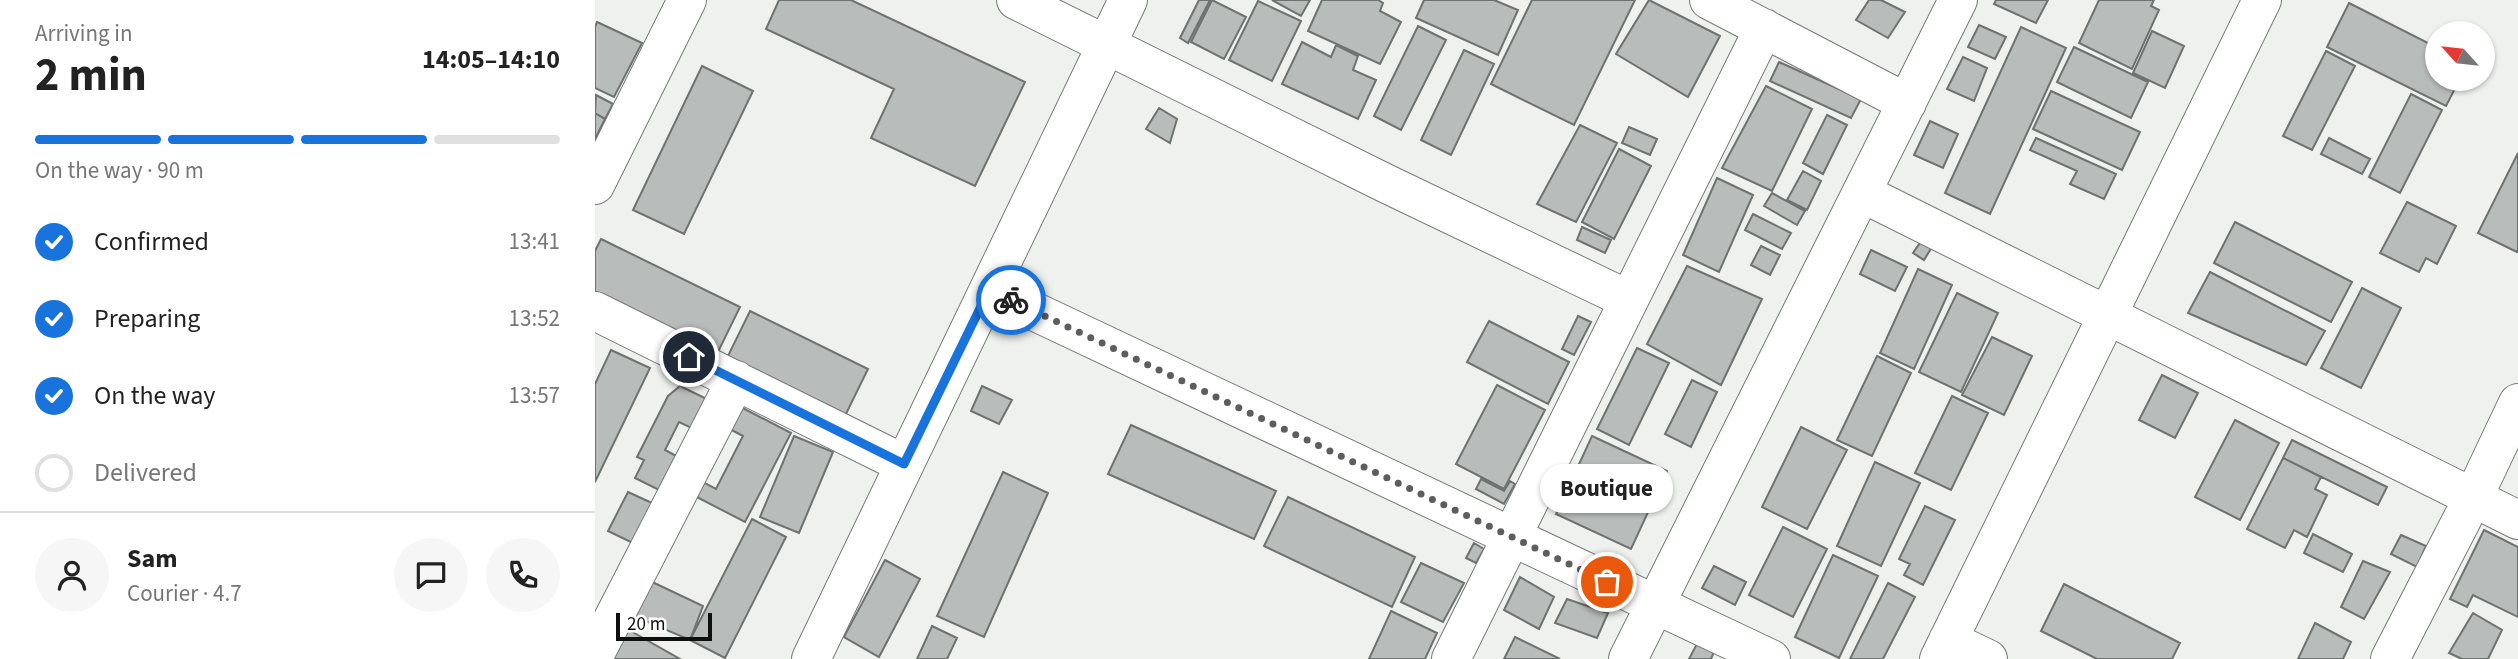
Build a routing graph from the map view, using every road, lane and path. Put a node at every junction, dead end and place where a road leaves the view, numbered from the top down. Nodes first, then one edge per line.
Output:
1 (687, 0) edge
2 (1016, 0) edge
3 (1128, 0) edge
4 (1709, 0) edge
5 (1958, 0) edge
6 (2262, 0) edge
7 (1764, 29) junction
8 (1107, 43) junction
9 (1907, 103) junction
10 (595, 185) edge
11 (1862, 193) junction
12 (989, 290) junction
13 (1627, 299) junction
14 (595, 312) edge
15 (2109, 316) junction
16 (736, 380) junction
17 (2518, 403) edge
18 (904, 464) junction
19 (2473, 498) junction
20 (2518, 520) edge
21 (1511, 537) junction
22 (1655, 604) junction
23 (1944, 650) edge
24 (595, 654) edge
25 (811, 659) edge
26 (1451, 659) edge
27 (1628, 659) edge
28 (1771, 659) edge
29 (1988, 659) edge
30 (2390, 659) edge

1 - 10 street
2 - 8 street
3 - 8 street
4 - 7 street
5 - 9 street
6 - 15 street
7 - 9 street
7 - 13 street
8 - 12 street
8 - 13 street
9 - 11 street
11 - 15 street
11 - 22 street
12 - 18 street
12 - 21 street
13 - 21 street
14 - 16 street
15 - 19 street
15 - 23 street
16 - 18 street
16 - 24 street
17 - 19 street
18 - 25 street
19 - 20 street
19 - 30 street
21 - 22 street
21 - 26 street
22 - 27 street
22 - 28 street
23 - 29 street

